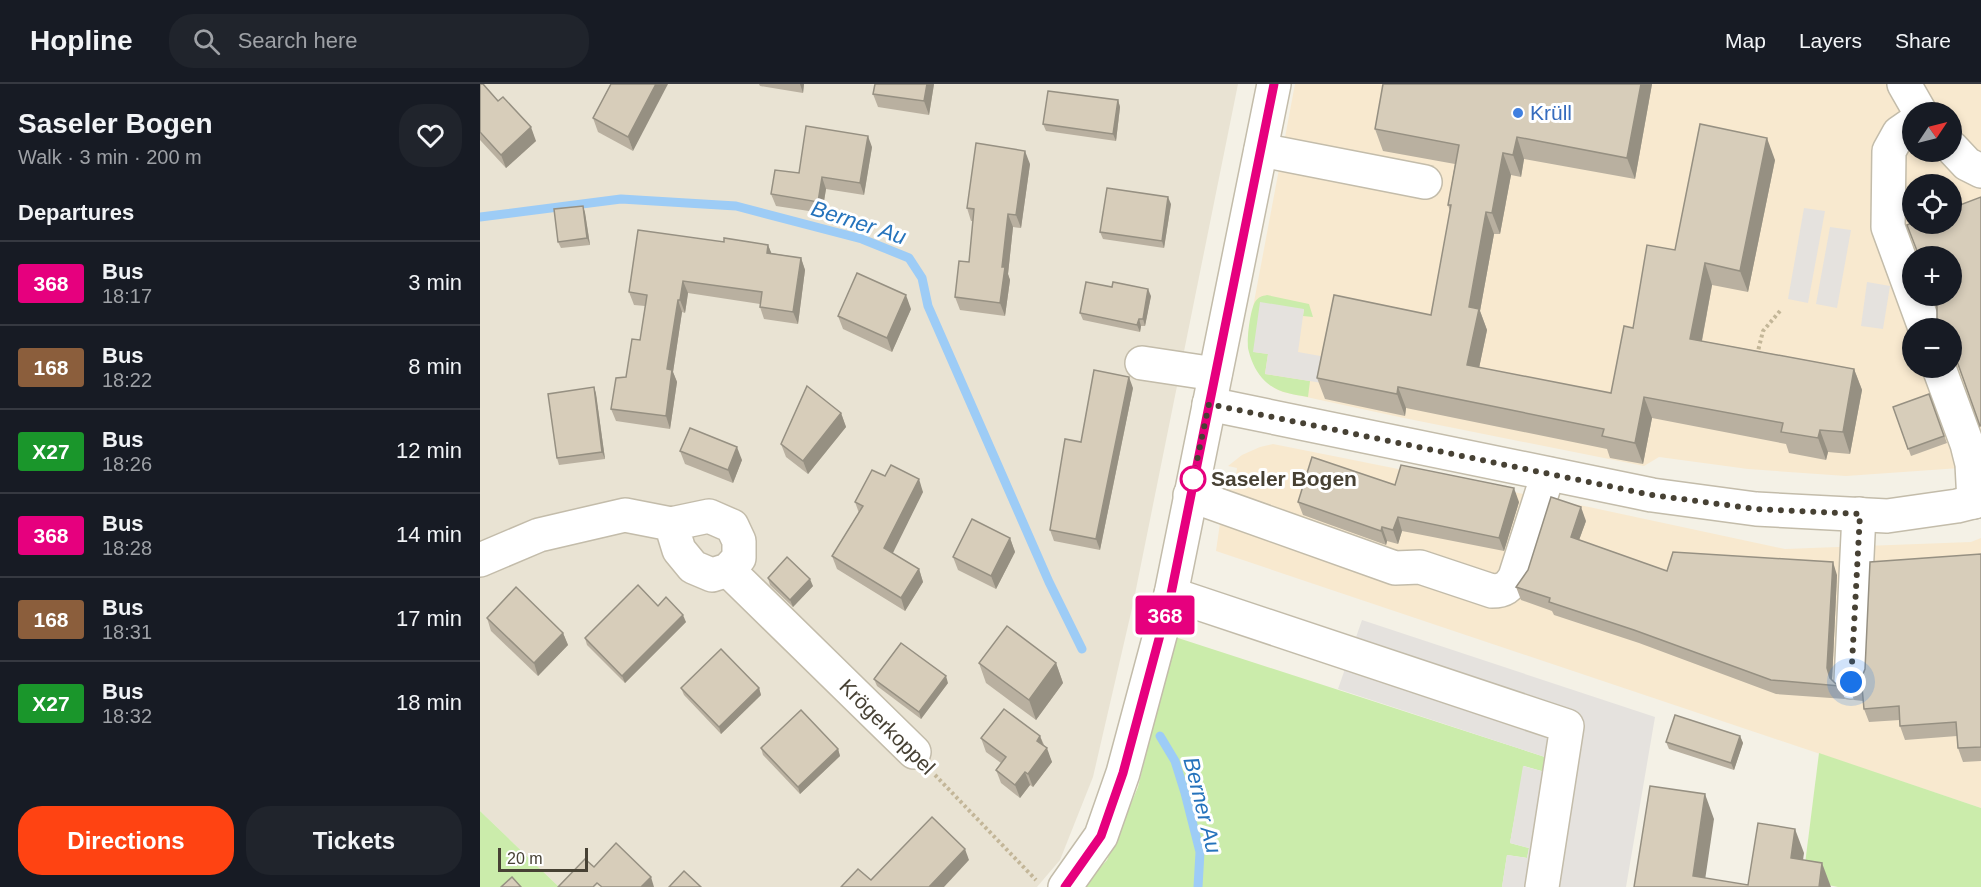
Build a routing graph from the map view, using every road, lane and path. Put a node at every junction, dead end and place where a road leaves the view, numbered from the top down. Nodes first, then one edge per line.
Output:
1 (1274, 84) edge
2 (1904, 84) edge
3 (1914, 102) edge
4 (1902, 132) edge
5 (1261, 150) junction
6 (1962, 159) edge
7 (1981, 171) edge
8 (1425, 182) dead end
9 (1780, 311) dead end
10 (1920, 318) edge
11 (1756, 362) edge
12 (1142, 363) dead end
13 (1943, 378) edge
14 (1212, 389) junction
15 (1548, 474) junction
16 (1190, 495) junction
17 (1978, 501) edge
18 (1860, 514) junction
19 (671, 524) junction
20 (480, 560) edge
21 (728, 570) junction
22 (1171, 594) junction
23 (1851, 682) dead end
24 (914, 752) joint
25 (1042, 887) edge
26 (1065, 887) edge
27 (1542, 887) edge

1 - 5 street
2 - 3 street
4 - 10 street
5 - 8 street
5 - 14 street
6 - 7 street
9 - 11 path
12 - 14 street
13 - 17 street
14 - 15 street
14 - 16 street
15 - 16 street
15 - 18 street
16 - 22 street
17 - 18 street
18 - 23 street
19 - 20 street
19 - 21 street
19 - 21 street
21 - 24 street, Krögerkoppel
22 - 26 street
22 - 27 street
24 - 25 path, Krögerkoppel

